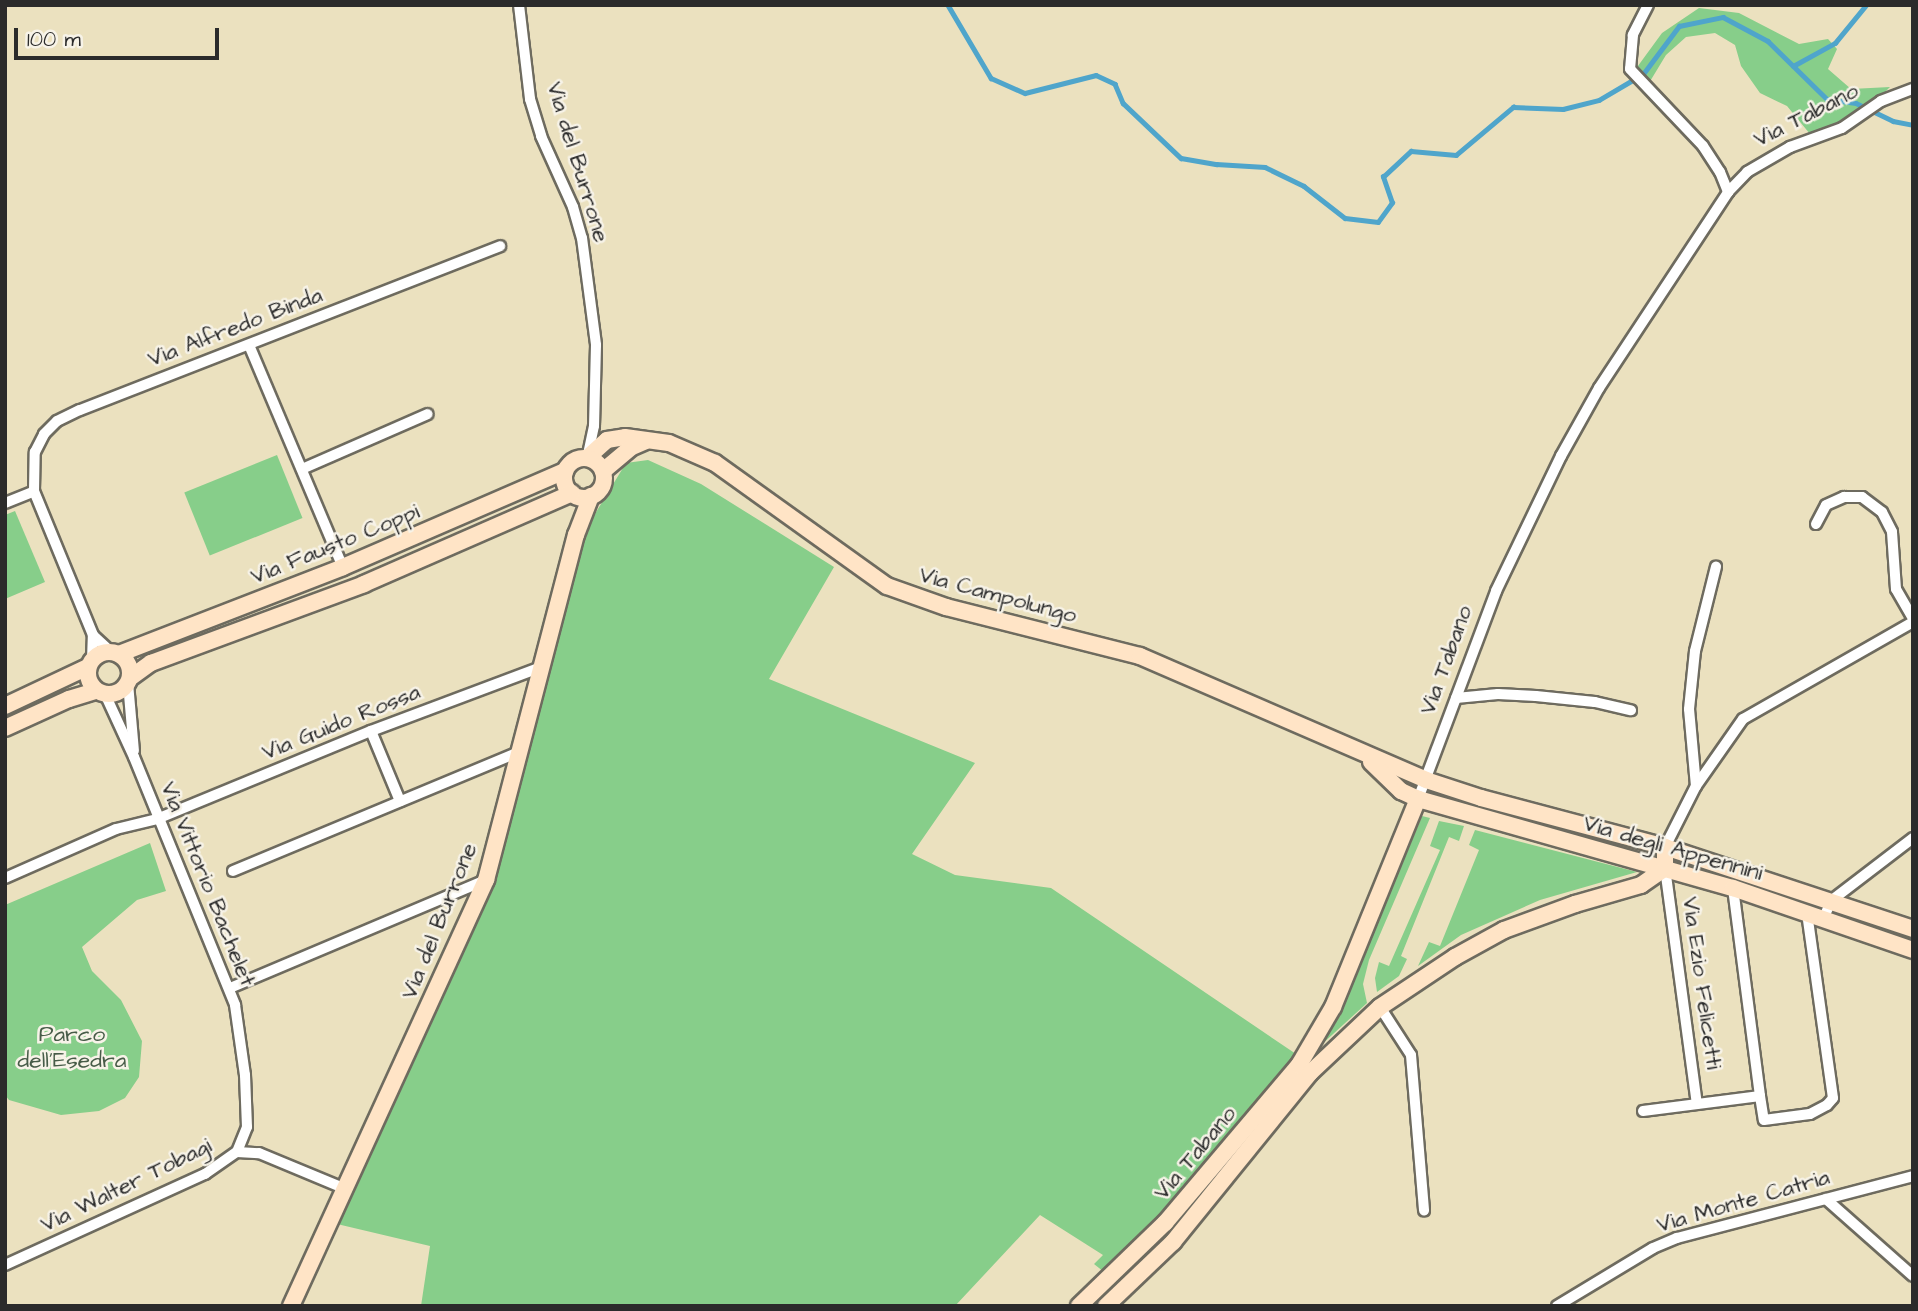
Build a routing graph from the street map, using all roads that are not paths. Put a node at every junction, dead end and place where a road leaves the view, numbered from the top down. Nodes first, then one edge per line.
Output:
1 (519, 5) edge
2 (1647, 5) edge
3 (1913, 89) edge
4 (1728, 192) junction
5 (500, 246) dead end
6 (249, 345) junction
7 (428, 414) dead end
8 (646, 441) junction
9 (587, 458) junction
10 (302, 469) junction
11 (565, 471) junction
12 (603, 471) junction
13 (34, 491) junction
14 (572, 493) junction
15 (591, 496) junction
16 (5, 503) edge
17 (1816, 524) dead end
18 (343, 567) junction
19 (1716, 567) dead end
20 (1913, 620) edge
21 (93, 635) junction
22 (115, 653) junction
23 (90, 664) junction
24 (541, 667) junction
25 (129, 680) junction
26 (100, 692) junction
27 (1456, 698) junction
28 (5, 706) edge
29 (1631, 710) dead end
30 (5, 729) edge
31 (371, 731) junction
32 (521, 751) junction
33 (1361, 753) junction
34 (134, 757) junction
35 (1426, 780) junction
36 (1696, 786) junction
37 (1418, 799) junction
38 (400, 801) junction
39 (157, 819) junction
40 (1913, 838) edge
41 (1665, 847) junction
42 (1665, 868) junction
43 (233, 871) dead end
44 (5, 878) edge
45 (486, 880) junction
46 (1733, 888) junction
47 (1832, 900) junction
48 (1807, 913) junction
49 (1823, 919) junction
50 (1913, 929) edge
51 (1913, 950) edge
52 (230, 988) junction
53 (1380, 1007) junction
54 (1760, 1096) junction
55 (1697, 1104) junction
56 (1643, 1111) dead end
57 (237, 1152) junction
58 (1913, 1176) edge
59 (343, 1188) junction
60 (1826, 1199) junction
61 (1423, 1210) dead end
62 (5, 1265) edge
63 (1913, 1276) edge
64 (291, 1306) edge
65 (1079, 1306) edge
66 (1106, 1306) edge
67 (1557, 1306) edge

1 - 9 street, Via del Burrone
2 - 4 street
3 - 4 street, Via Tabano
4 - 27 street, Via Tabano
5 - 6 street, Via Alfredo Binda
6 - 10 street
6 - 13 street, Via Alfredo Binda
7 - 10 street
8 - 9 street, Via Campolungo
8 - 12 street
8 - 33 street, Via Campolungo
9 - 11 street
9 - 12 street
10 - 18 street
11 - 14 street
11 - 18 street, Via Fausto Coppi
12 - 15 street
13 - 16 street
13 - 21 street
14 - 15 street
14 - 25 street, Via Fausto Coppi
15 - 24 street, Via del Burrone
17 - 20 street
18 - 22 street, Via Fausto Coppi
19 - 36 street
20 - 36 street
21 - 22 street
21 - 23 street
22 - 23 street, Via Fausto Coppi
22 - 25 street
23 - 26 street
23 - 28 street, Via Fausto Coppi
24 - 31 street, Via Guido Rossa
24 - 32 street, Via del Burrone
25 - 26 street, Via Fausto Coppi
25 - 34 street, Via Vittorio Bachelet
26 - 30 street, Via Fausto Coppi
26 - 34 street, Via Vittorio Bachelet
27 - 29 street
27 - 35 street, Via Tabano
31 - 38 street
31 - 39 street, Via Guido Rossa
32 - 38 street
32 - 45 street, Via del Burrone
33 - 35 street, Via Campolungo
33 - 37 street, Via Campolungo
34 - 39 street, Via Vittorio Bachelet
35 - 37 street, Via Tabano
35 - 41 street, Via degli Appennini
36 - 41 street
37 - 42 street, Via degli Appennini
37 - 65 street, Via Tabano
38 - 43 street
39 - 44 street, Via Guido Rossa
39 - 52 street, Via Vittorio Bachelet
40 - 47 street
41 - 42 street
41 - 47 street, Via degli Appennini
42 - 46 street, Via degli Appennini
42 - 53 street, Via Tabano
42 - 55 street, Via Ezio Felicetti
45 - 52 street
45 - 59 street, Via del Burrone
46 - 48 street, Via degli Appennini
46 - 54 street
47 - 49 street
47 - 50 street, Via degli Appennini
48 - 49 street, Via degli Appennini
48 - 54 street
49 - 51 street, Via degli Appennini
52 - 57 street, Via Vittorio Bachelet
53 - 61 street
53 - 66 street, Via Tabano
54 - 55 street
55 - 56 street
57 - 59 street, Via Walter Tobagi
57 - 62 street, Via Walter Tobagi
58 - 60 street, Via Monte Catria
59 - 64 street, Via del Burrone
60 - 63 street
60 - 67 street, Via Monte Catria

